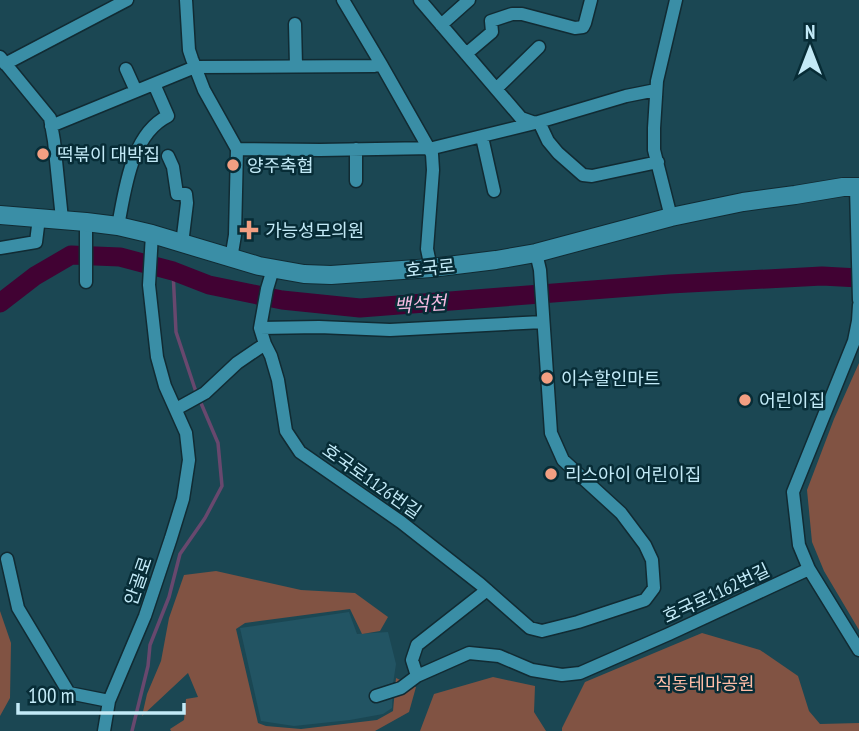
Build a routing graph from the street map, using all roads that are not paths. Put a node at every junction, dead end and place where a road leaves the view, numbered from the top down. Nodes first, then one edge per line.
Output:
1 (127, 0) edge
2 (186, 0) edge
3 (343, 0) edge
4 (420, 0) edge
5 (469, 0) edge
6 (591, 0) edge
7 (676, 0) edge
8 (295, 24) dead end
9 (441, 25) junction
10 (539, 47) dead end
11 (466, 54) junction
12 (5, 64) edge
13 (381, 64) junction
14 (296, 66) junction
15 (195, 67) junction
16 (125, 69) dead end
17 (0, 79) edge
18 (154, 84) junction
19 (496, 89) junction
20 (656, 90) junction
21 (136, 91) junction
22 (537, 122) junction
23 (51, 126) junction
24 (482, 137) junction
25 (428, 148) junction
26 (237, 149) junction
27 (356, 149) junction
28 (168, 156) dead end
29 (658, 162) junction
30 (356, 181) dead end
31 (857, 187) edge
32 (494, 191) dead end
33 (0, 215) edge
34 (671, 217) junction
35 (39, 218) junction
36 (62, 219) junction
37 (86, 222) junction
38 (118, 226) junction
39 (152, 241) junction
40 (182, 244) junction
41 (0, 248) edge
42 (859, 251) edge
43 (232, 259) junction
44 (538, 261) junction
45 (430, 268) junction
46 (273, 269) junction
47 (86, 282) dead end
48 (859, 302) edge
49 (543, 322) junction
50 (260, 325) junction
51 (265, 344) junction
52 (176, 409) junction
53 (7, 559) dead end
54 (809, 569) junction
55 (487, 590) junction
56 (859, 650) edge
57 (417, 676) junction
58 (376, 696) dead end
59 (109, 701) junction
60 (104, 731) edge

1 - 12 street
2 - 15 street
3 - 13 street
4 - 9 street
5 - 9 street
6 - 11 street
7 - 20 street
8 - 14 street
9 - 11 street
10 - 19 street
11 - 19 street
12 - 17 street
12 - 23 street
13 - 14 street
13 - 25 street
14 - 15 street
15 - 18 street
15 - 26 street
16 - 21 street
18 - 21 street
18 - 38 street
19 - 22 street
20 - 22 street
20 - 29 street
21 - 23 street
22 - 24 street
22 - 29 street
23 - 36 street
24 - 25 street
24 - 32 street
25 - 27 street
25 - 45 street
26 - 27 street
26 - 43 street
27 - 30 street
28 - 40 street
29 - 34 street
31 - 34 street, 호국로
31 - 42 street
33 - 35 street, 호국로
34 - 44 street, 호국로
35 - 36 street, 호국로
35 - 41 street
36 - 37 street, 호국로
37 - 38 street, 호국로
37 - 47 street
38 - 39 street, 호국로
39 - 40 street, 호국로
39 - 52 street, 안골로
40 - 43 street, 호국로
42 - 48 street
43 - 46 street, 호국로
44 - 45 street, 호국로
44 - 49 street
45 - 46 street, 호국로
46 - 50 street
48 - 54 street
49 - 50 street
49 - 55 street, 호국로1126번길
50 - 51 street, 호국로1126번길
51 - 52 street
51 - 55 street, 호국로1126번길
52 - 59 street, 안골로
53 - 59 street
54 - 56 street
54 - 57 street, 호국로1162번길
55 - 57 street
57 - 58 street, 호국로1162번길
59 - 60 street, 안골로

